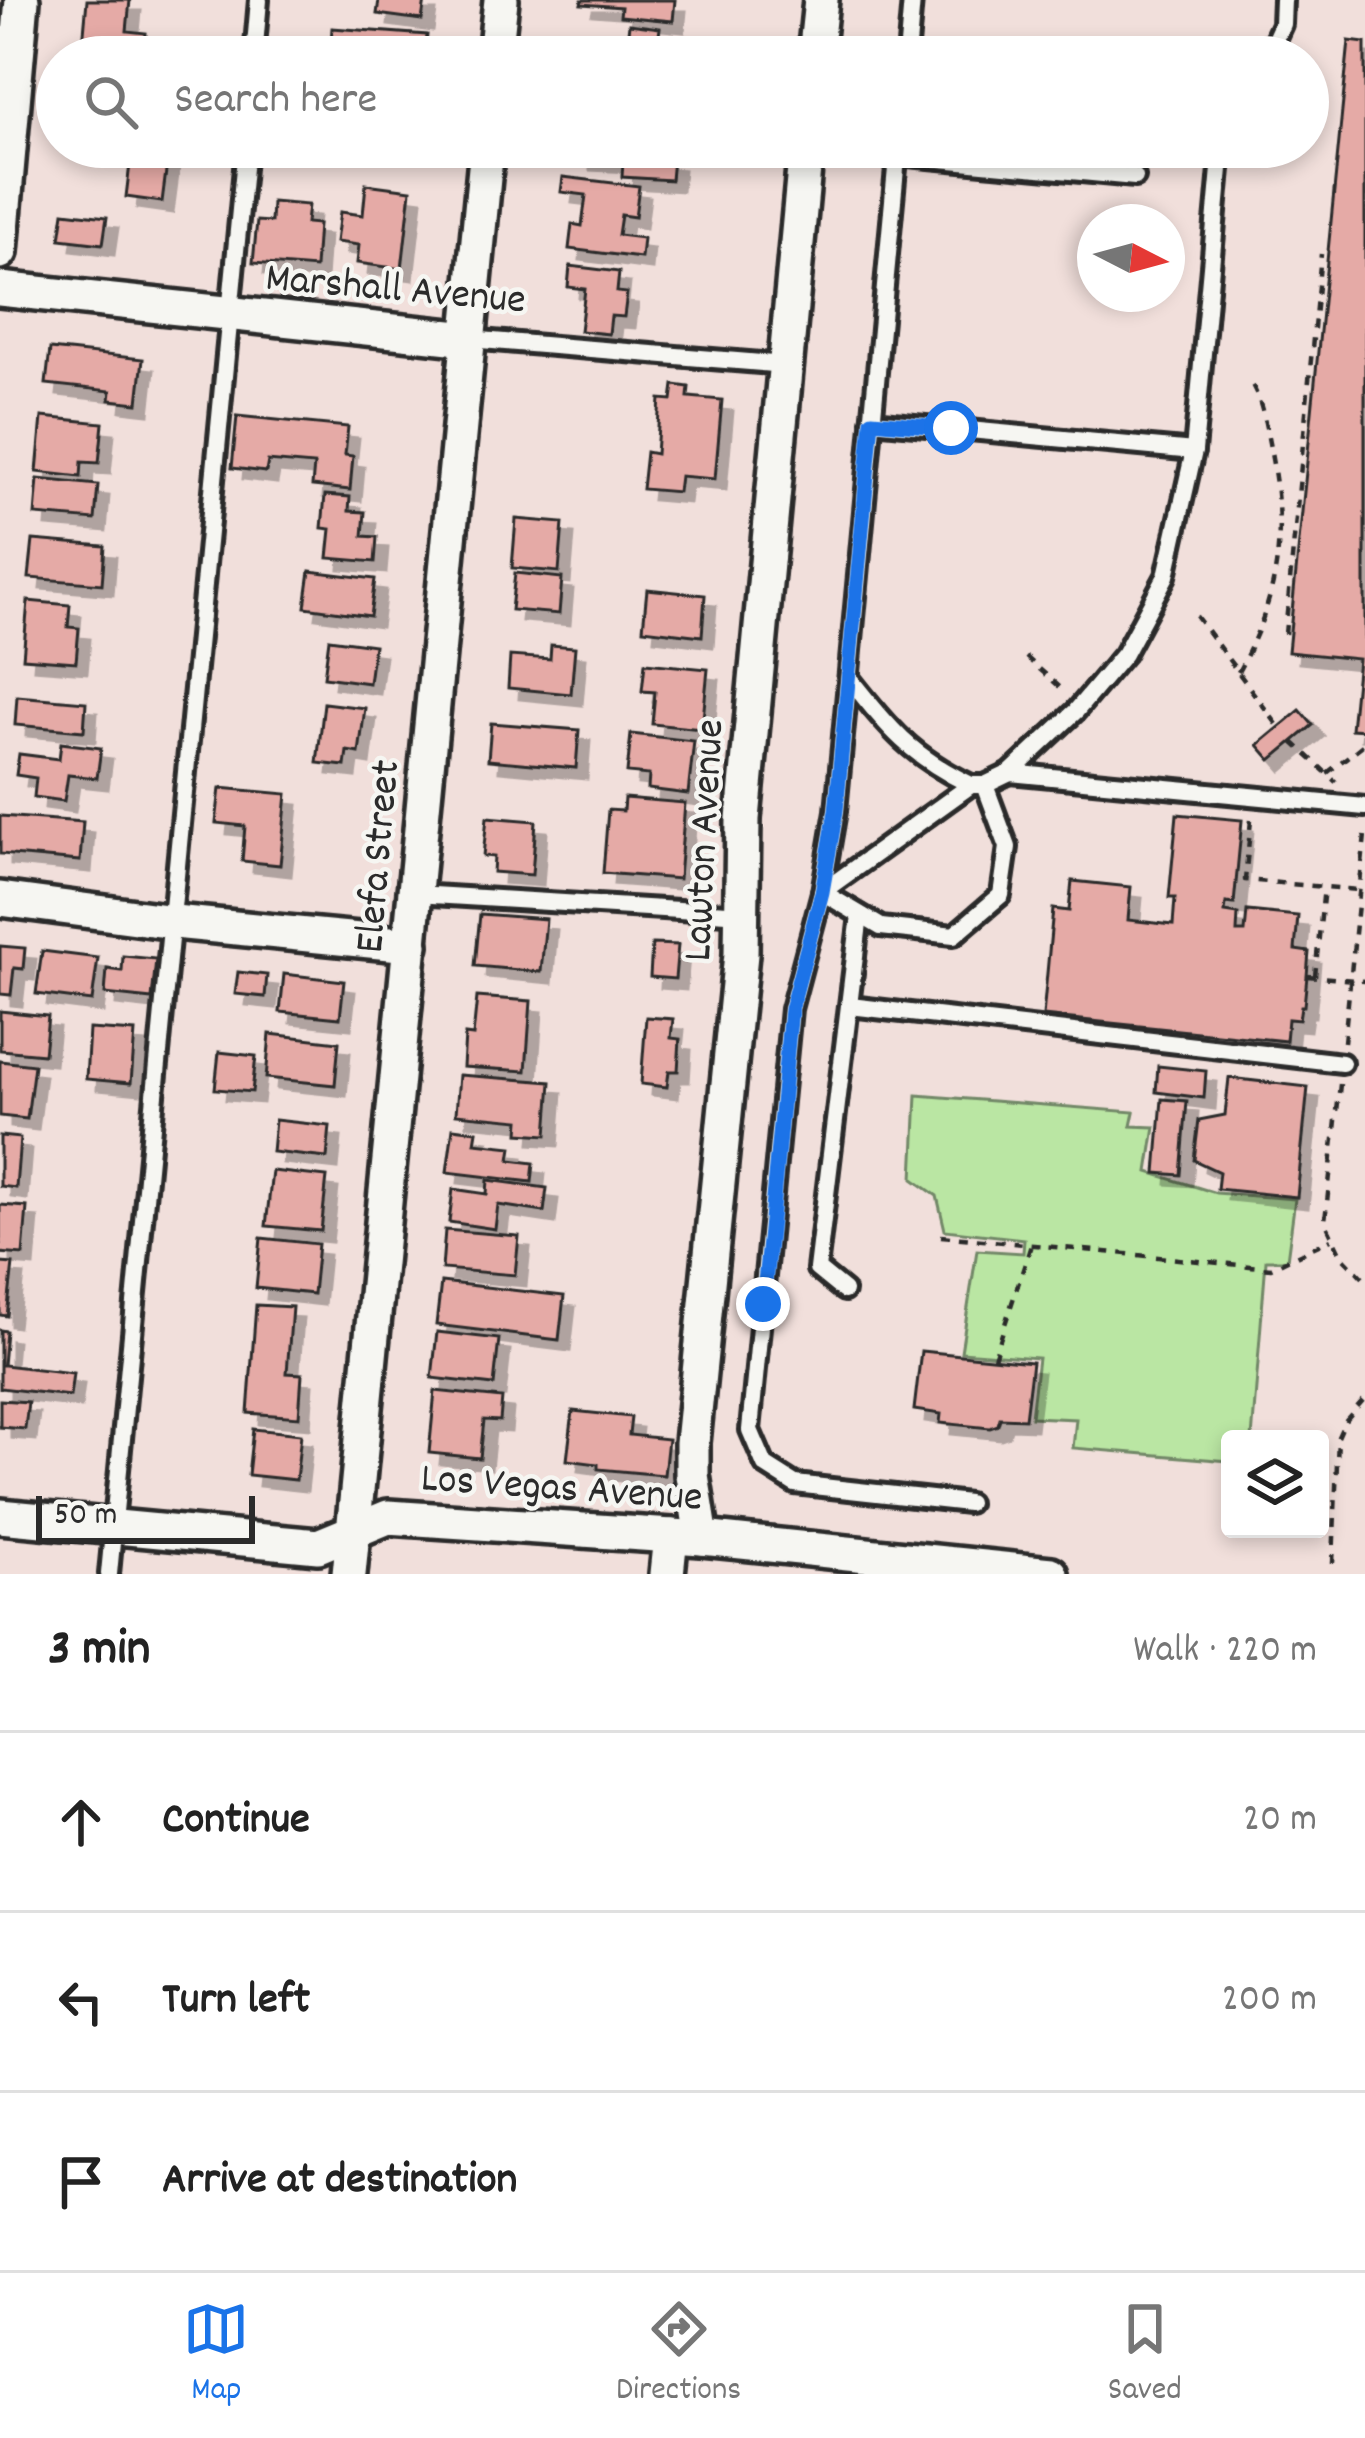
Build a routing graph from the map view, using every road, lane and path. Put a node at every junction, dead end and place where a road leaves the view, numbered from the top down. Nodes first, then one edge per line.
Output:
1 (22, 0) edge
2 (259, 0) edge
3 (501, 0) edge
4 (821, 0) edge
5 (912, 0) edge
6 (1283, 0) edge
7 (256, 36) edge
8 (498, 36) edge
9 (817, 36) edge
10 (909, 36) edge
11 (1277, 36) edge
12 (244, 168) edge
13 (485, 168) edge
14 (804, 168) edge
15 (896, 168) edge
16 (1047, 168) edge
17 (1220, 168) edge
18 (1135, 178) dead end
19 (0, 252) edge
20 (1321, 254) dead end
21 (0, 289) edge
22 (230, 316) junction
23 (470, 339) junction
24 (784, 365) junction
25 (1248, 378) dead end
26 (872, 421) junction
27 (1194, 451) junction
28 (1281, 537) junction
29 (1294, 538) junction
30 (1196, 616) dead end
31 (1285, 634) dead end
32 (1026, 657) dead end
33 (1238, 672) junction
34 (849, 678) junction
35 (1066, 693) dead end
36 (1280, 727) dead end
37 (1293, 742) dead end
38 (1365, 743) edge
39 (1010, 773) junction
40 (1327, 773) junction
41 (978, 785) junction
42 (1253, 796) junction
43 (1363, 807) edge
44 (1324, 887) junction
45 (1360, 890) dead end
46 (822, 892) junction
47 (416, 894) junction
48 (0, 899) edge
49 (744, 914) junction
50 (860, 915) junction
51 (173, 922) junction
52 (411, 945) junction
53 (1365, 981) edge
54 (850, 1006) junction
55 (1342, 1063) dead end
56 (941, 1236) dead end
57 (1330, 1239) dead end
58 (1031, 1245) junction
59 (844, 1291) dead end
60 (994, 1358) dead end
61 (1365, 1398) edge
62 (968, 1503) dead end
63 (0, 1516) edge
64 (113, 1528) junction
65 (353, 1533) junction
66 (686, 1537) junction
67 (1334, 1563) dead end
68 (891, 1566) edge
69 (109, 1574) edge
70 (350, 1574) edge
71 (667, 1574) edge
72 (1051, 1574) edge

1 - 19 street
2 - 7 lane
3 - 8 street
4 - 9 street
5 - 10 lane
6 - 11 lane
12 - 22 lane
13 - 23 street, Elefa Street
14 - 24 street, Lawton Avenue
15 - 26 lane
16 - 18 lane
17 - 27 lane
20 - 29 path
21 - 22 street, Marshall Avenue
22 - 23 street, Marshall Avenue
22 - 51 lane
23 - 24 lane, Marshall Avenue
23 - 47 street, Elefa Street
24 - 49 street, Lawton Avenue
25 - 28 path
26 - 27 lane
26 - 34 lane
27 - 39 lane
28 - 29 path
28 - 33 path
29 - 31 path
30 - 33 path
32 - 35 path
33 - 36 path
34 - 41 lane
34 - 46 lane
37 - 40 path
38 - 40 path
39 - 41 lane
39 - 42 lane
40 - 43 path
41 - 46 lane
41 - 50 lane
42 - 43 lane
42 - 44 path
44 - 45 path
44 - 53 path
46 - 50 lane
46 - 62 lane
47 - 49 lane
47 - 52 street, Elefa Street
48 - 51 street
49 - 66 street, Lawton Avenue
50 - 54 lane
51 - 52 street
51 - 64 lane
52 - 65 street, Elefa Street
54 - 55 lane
54 - 59 lane
56 - 58 path
57 - 58 path
58 - 60 path
61 - 67 path
63 - 64 street, Los Vegas Avenue
64 - 65 street, Los Vegas Avenue
64 - 69 lane
65 - 66 street, Los Vegas Avenue
65 - 70 street, Elefa Street
66 - 68 street, Los Vegas Avenue
66 - 71 street, Lawton Avenue
68 - 72 street, Los Vegas Avenue

